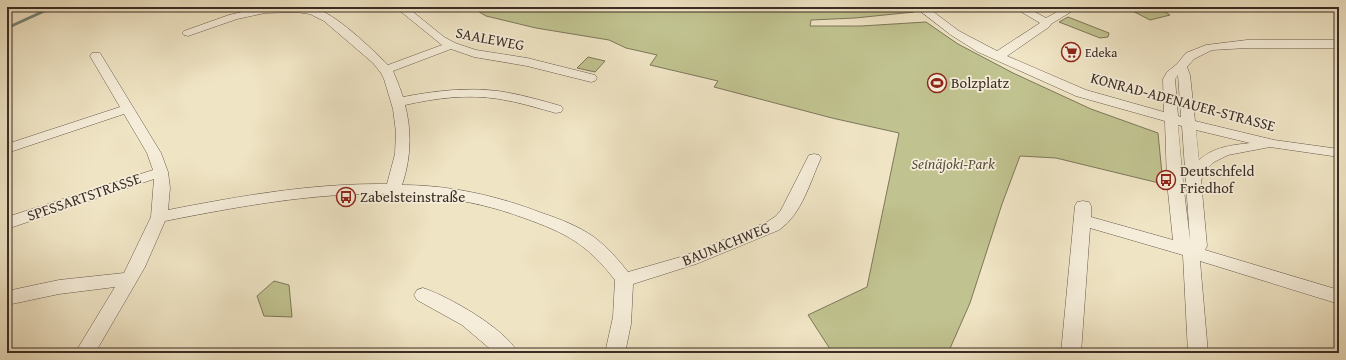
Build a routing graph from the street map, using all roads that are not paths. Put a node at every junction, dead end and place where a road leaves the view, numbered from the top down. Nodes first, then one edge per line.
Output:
1 (400, 7) edge
2 (920, 7) edge
3 (1018, 7) edge
4 (1074, 7) edge
5 (1046, 22) junction
6 (188, 33) dead end
7 (1339, 44) edge
8 (450, 45) junction
9 (96, 56) dead end
10 (998, 56) junction
11 (1181, 67) junction
12 (385, 70) junction
13 (591, 78) dead end
14 (398, 102) junction
15 (127, 109) junction
16 (556, 109) dead end
17 (1171, 120) junction
18 (1188, 124) junction
19 (1274, 144) junction
20 (7, 149) edge
21 (1339, 153) edge
22 (814, 158) dead end
23 (161, 172) junction
24 (1193, 180) junction
25 (393, 189) junction
26 (159, 217) junction
27 (7, 223) edge
28 (1191, 252) junction
29 (129, 279) junction
30 (624, 280) junction
31 (423, 295) dead end
32 (1339, 297) edge
33 (7, 298) edge
34 (85, 353) edge
35 (508, 353) edge
36 (615, 353) edge
37 (1071, 353) edge
38 (1198, 353) edge

1 - 8 street
2 - 10 street, KONRAD-ADENAUER-STRASSE
3 - 5 street
4 - 5 street
5 - 10 street
6 - 12 street
7 - 11 street
8 - 12 street, SAALEWEG
8 - 13 street, SAALEWEG
9 - 15 street
10 - 17 street, KONRAD-ADENAUER-STRASSE
11 - 17 street
11 - 18 street
12 - 14 street
14 - 16 street
14 - 25 street
15 - 20 street
15 - 23 street
17 - 18 street, KONRAD-ADENAUER-STRASSE
17 - 28 street
18 - 19 street, KONRAD-ADENAUER-STRASSE
18 - 24 street
19 - 21 street, KONRAD-ADENAUER-STRASSE
19 - 24 street
22 - 30 street, BAUNACHWEG
23 - 26 street
23 - 27 street, SPESSARTSTRASSE
24 - 28 street
25 - 26 street
25 - 30 street
26 - 29 street
28 - 32 street
28 - 37 street
28 - 38 street
29 - 33 street
29 - 34 street
30 - 36 street
31 - 35 street

